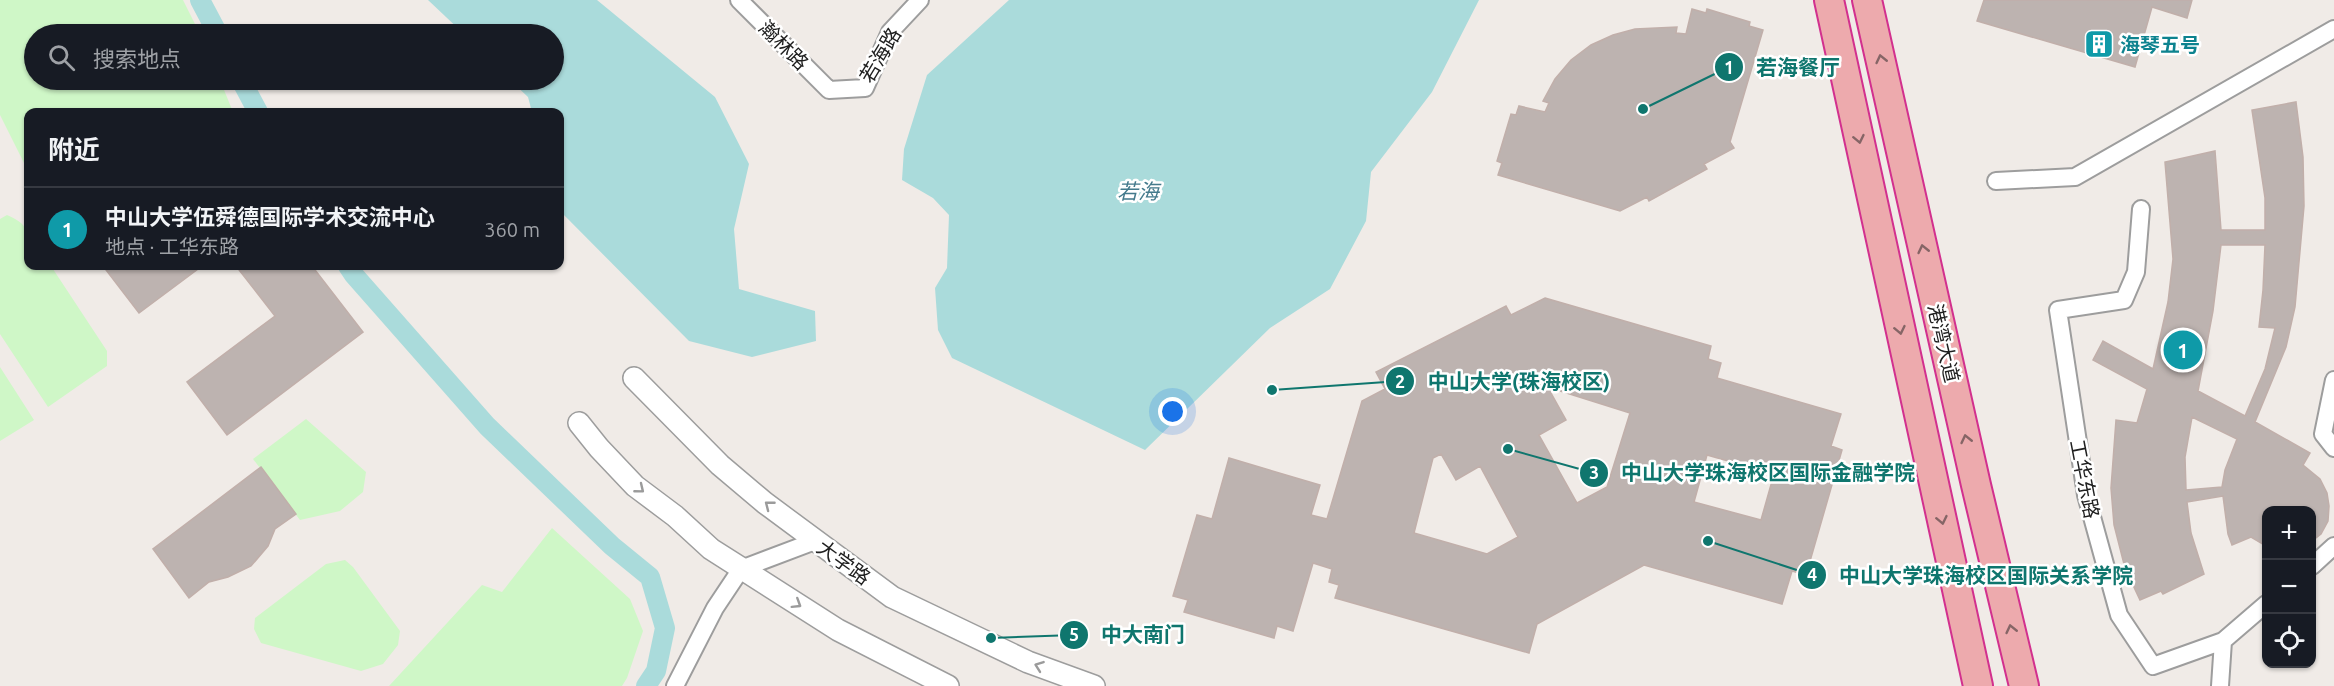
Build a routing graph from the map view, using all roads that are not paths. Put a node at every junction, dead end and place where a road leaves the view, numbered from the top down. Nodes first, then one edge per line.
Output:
1 (738, 0) edge
2 (920, 0) edge
3 (1829, 0) edge
4 (1868, 0) edge
5 (2334, 29) edge
6 (829, 90) joint
7 (1996, 181) dead end
8 (2140, 209) dead end
9 (633, 378) dead end
10 (2334, 380) edge
11 (579, 423) dead end
12 (2334, 448) edge
13 (815, 541) junction
14 (2334, 546) edge
15 (2316, 562) edge
16 (741, 569) junction
17 (2262, 607) edge
18 (2223, 641) junction
19 (675, 686) edge
20 (948, 686) edge
21 (1094, 686) edge
22 (1978, 686) edge
23 (2024, 686) edge
24 (2220, 686) edge

1 - 6 street, 瀚林路
2 - 6 street, 若海路
3 -> 22 highway, 港湾大道
23 -> 4 highway, 港湾大道
5 - 7 street
8 - 18 street, 工华东路
13 -> 9 street, 大学路
10 - 12 street
11 -> 16 street
13 - 16 street
21 -> 13 street, 大学路
14 - 15 street
16 - 19 street
16 -> 20 street
17 - 18 street, 工华东路
18 - 24 street

